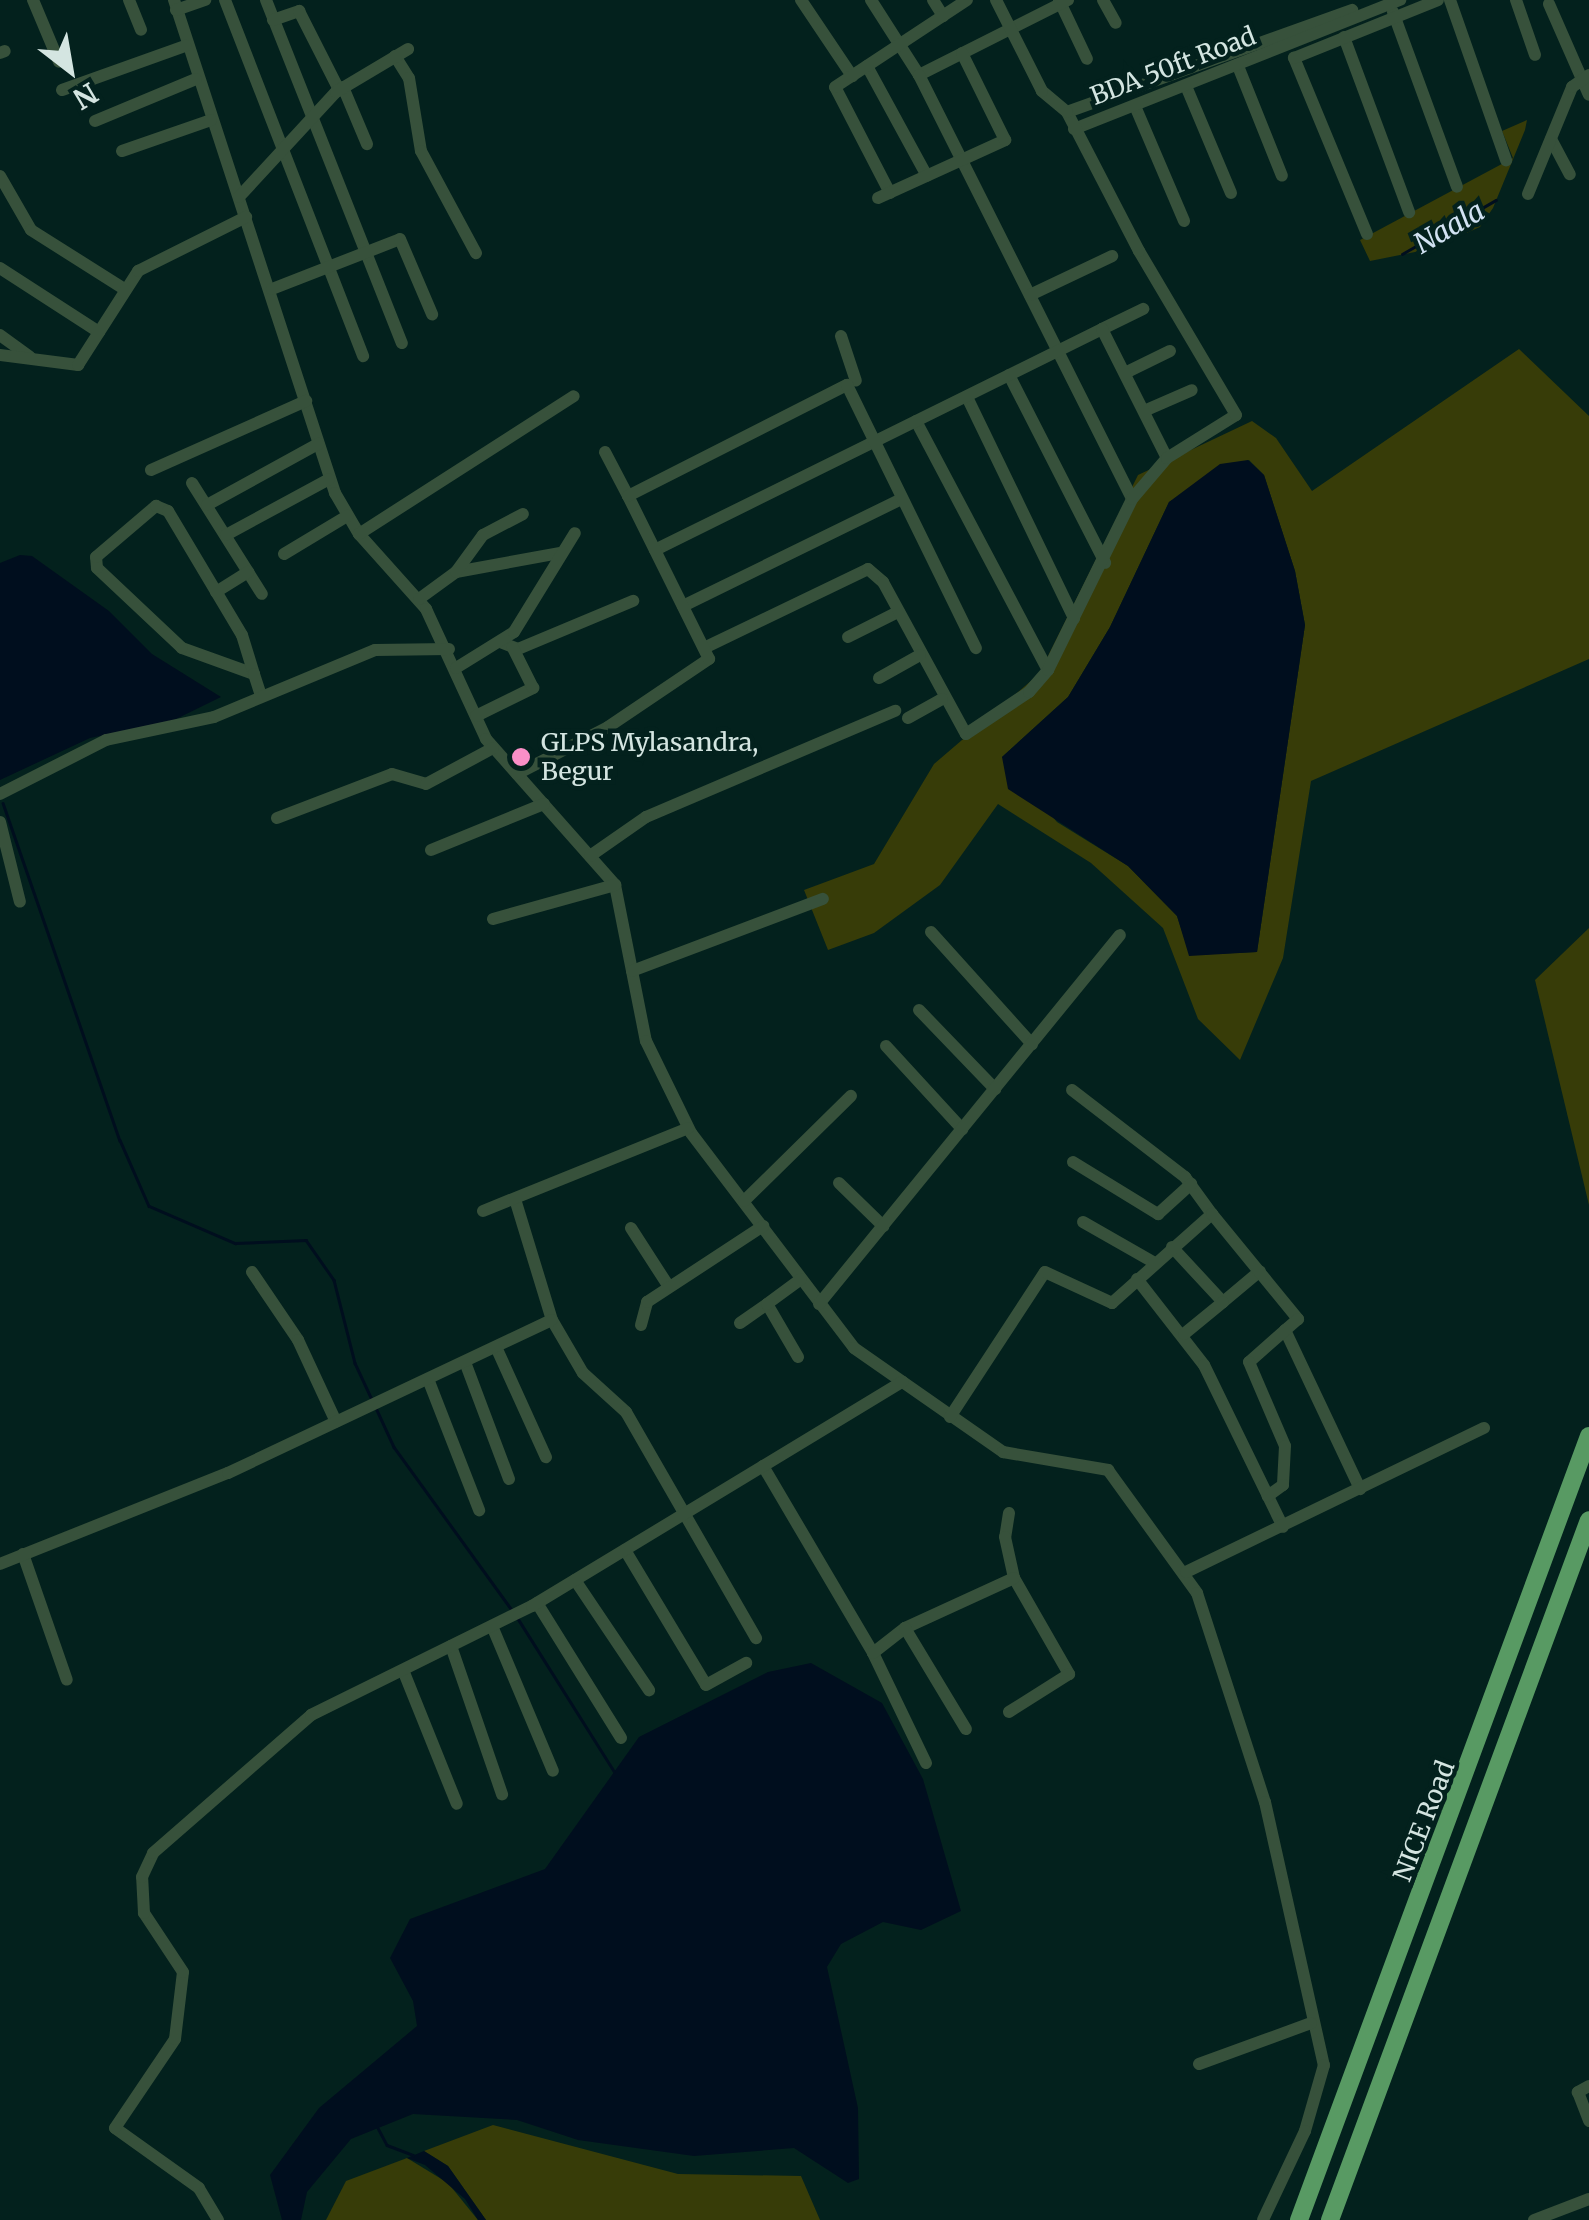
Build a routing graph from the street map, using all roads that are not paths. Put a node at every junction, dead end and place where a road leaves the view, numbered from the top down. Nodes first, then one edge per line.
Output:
1 (33, 0) edge
2 (129, 0) edge
3 (205, 0) edge
4 (225, 0) edge
5 (266, 0) edge
6 (800, 0) edge
7 (871, 0) edge
8 (933, 0) edge
9 (966, 0) edge
10 (996, 0) edge
11 (1103, 0) edge
12 (1438, 0) edge
13 (1450, 0) edge
14 (1516, 0) edge
15 (1062, 1) edge
16 (1390, 4) edge
17 (1549, 4) dead end
18 (175, 5) edge
19 (943, 16) junction
20 (273, 20) junction
21 (1116, 23) dead end
22 (1010, 28) junction
23 (141, 30) dead end
24 (1344, 37) junction
25 (900, 44) junction
26 (185, 46) junction
27 (962, 54) junction
28 (1535, 55) dead end
29 (1087, 58) dead end
30 (59, 62) dead end
31 (867, 66) junction
32 (1238, 66) junction
33 (919, 75) junction
34 (852, 76) junction
35 (1585, 77) edge
36 (196, 79) junction
37 (1186, 86) junction
38 (341, 89) junction
39 (62, 90) dead end
40 (1589, 95) edge
41 (1135, 106) junction
42 (1067, 112) junction
43 (310, 118) junction
44 (96, 120) dead end
45 (211, 120) junction
46 (1074, 129) junction
47 (1551, 138) junction
48 (367, 144) dead end
49 (122, 151) dead end
50 (280, 155) junction
51 (962, 160) junction
52 (1506, 160) dead end
53 (1570, 174) dead end
54 (0, 176) edge
55 (927, 176) junction
56 (1282, 176) dead end
57 (1458, 187) dead end
58 (1232, 193) dead end
59 (1528, 194) dead end
60 (239, 198) junction
61 (1409, 212) dead end
62 (246, 216) junction
63 (1184, 221) dead end
64 (1367, 234) dead end
65 (368, 252) junction
66 (476, 253) dead end
67 (1112, 256) dead end
68 (0, 268) edge
69 (328, 268) junction
70 (272, 289) junction
71 (126, 290) junction
72 (1030, 295) junction
73 (1143, 308) dead end
74 (432, 314) dead end
75 (1102, 329) junction
76 (99, 332) junction
77 (0, 334) edge
78 (841, 336) dead end
79 (402, 343) dead end
80 (1058, 350) junction
81 (1170, 351) dead end
82 (0, 355) edge
83 (363, 356) dead end
84 (34, 359) junction
85 (1126, 372) junction
86 (1009, 375) junction
87 (856, 381) dead end
88 (1192, 390) dead end
89 (574, 396) dead end
90 (967, 397) junction
91 (306, 401) junction
92 (1144, 412) junction
93 (916, 422) junction
94 (874, 442) junction
95 (318, 444) junction
96 (605, 452) dead end
97 (1167, 458) junction
98 (152, 470) dead end
99 (330, 479) junction
100 (192, 483) dead end
101 (628, 496) junction
102 (901, 498) junction
103 (1132, 499) junction
104 (207, 505) junction
105 (524, 514) dead end
106 (346, 516) junction
107 (575, 533) dead end
108 (359, 534) junction
109 (226, 535) junction
110 (655, 550) junction
111 (560, 553) junction
112 (284, 554) dead end
113 (1105, 562) junction
114 (248, 572) junction
115 (456, 572) junction
116 (216, 592) junction
117 (262, 594) dead end
118 (419, 599) junction
119 (633, 601) dead end
120 (683, 606) junction
121 (898, 612) junction
122 (1074, 618) junction
123 (848, 637) dead end
124 (500, 642) junction
125 (513, 648) junction
126 (704, 648) junction
127 (976, 648) dead end
128 (449, 649) junction
129 (920, 656) junction
130 (456, 668) junction
131 (1048, 670) junction
132 (254, 674) junction
133 (879, 678) dead end
134 (260, 694) junction
135 (942, 699) junction
136 (895, 712) dead end
137 (476, 716) junction
138 (908, 718) dead end
139 (494, 748) junction
140 (516, 774) junction
141 (0, 794) edge
142 (544, 804) junction
143 (278, 818) dead end
144 (0, 822) edge
145 (432, 850) dead end
146 (590, 856) junction
147 (615, 885) junction
148 (822, 899) dead end
149 (20, 902) dead end
150 (494, 919) dead end
151 (932, 932) dead end
152 (1120, 936) dead end
153 (632, 970) junction
154 (919, 1010) dead end
155 (1032, 1044) junction
156 (886, 1046) dead end
157 (995, 1089) junction
158 (1072, 1090) dead end
159 (852, 1096) dead end
160 (688, 1128) junction
161 (962, 1129) junction
162 (1073, 1162) dead end
163 (839, 1183) dead end
164 (1192, 1184) junction
165 (515, 1198) junction
166 (744, 1201) junction
167 (482, 1212) dead end
168 (1212, 1214) junction
169 (1083, 1222) dead end
170 (764, 1226) junction
171 (883, 1226) junction
172 (631, 1228) dead end
173 (1172, 1246) junction
174 (1155, 1263) junction
175 (1260, 1271) junction
176 (252, 1272) dead end
177 (801, 1279) junction
178 (1137, 1280) junction
179 (669, 1287) junction
180 (1223, 1302) junction
181 (767, 1304) junction
182 (819, 1304) junction
183 (552, 1320) junction
184 (740, 1323) dead end
185 (641, 1325) dead end
186 (1285, 1330) junction
187 (1184, 1334) junction
188 (496, 1347) junction
189 (798, 1357) dead end
190 (464, 1362) junction
191 (428, 1380) junction
192 (902, 1382) junction
193 (950, 1417) junction
194 (336, 1422) junction
195 (1484, 1428) dead end
196 (1589, 1436) edge
197 (546, 1457) dead end
198 (763, 1466) junction
199 (509, 1479) dead end
200 (1360, 1489) junction
201 (1268, 1496) junction
202 (478, 1510) dead end
203 (1010, 1513) dead end
204 (683, 1515) junction
205 (1589, 1520) edge
206 (1283, 1528) junction
207 (624, 1550) junction
208 (23, 1554) junction
209 (0, 1564) edge
210 (1186, 1572) junction
211 (1014, 1578) junction
212 (575, 1580) junction
213 (537, 1603) junction
214 (492, 1626) junction
215 (905, 1628) junction
216 (756, 1638) dead end
217 (451, 1646) junction
218 (873, 1653) junction
219 (746, 1663) dead end
220 (403, 1670) junction
221 (67, 1680) dead end
222 (649, 1690) dead end
223 (1010, 1712) dead end
224 (966, 1728) dead end
225 (621, 1738) dead end
226 (926, 1764) dead end
227 (553, 1772) dead end
228 (502, 1794) dead end
229 (457, 1804) dead end
230 (1311, 2022) junction
231 (1199, 2064) dead end
232 (1589, 2086) edge
233 (1589, 2121) edge
234 (1589, 2199) edge
235 (218, 2220) edge
236 (1263, 2220) edge
237 (1299, 2220) edge
238 (1330, 2220) edge
239 (1534, 2220) edge

1 - 30 street
2 - 23 street
3 - 18 street
4 - 50 street
5 - 20 street
6 - 34 street
7 - 25 street
8 - 19 street
9 - 19 street
10 - 22 street
11 - 21 street
12 - 16 street
13 - 52 street
14 - 28 street
15 - 22 street
15 - 29 street
16 - 24 street
16 - 32 street, BDA 50ft Road
16 - 42 street, BDA 50ft Road
16 - 57 street
17 - 35 street
18 - 26 street
19 - 25 street
20 - 38 street
20 - 43 street
22 - 27 street
22 - 42 street
24 - 61 street
24 - 64 street
25 - 31 street
25 - 33 street
26 - 36 street
26 - 39 street
27 - 33 street
27 - 51 street
31 - 34 street
31 - 55 street
32 - 37 street, BDA 50ft Road
32 - 56 street
33 - 51 street
34 - 55 street
35 - 40 street
35 - 47 street
36 - 44 street
36 - 45 street
37 - 41 street, BDA 50ft Road
37 - 58 street
38 - 43 street
38 - 48 street
38 - 66 street
41 - 46 street, BDA 50ft Road
41 - 63 street
42 - 46 street
43 - 50 street
43 - 65 street
45 - 49 street
45 - 60 street
46 - 97 street
47 - 53 street
47 - 59 street
50 - 60 street
50 - 69 street
51 - 55 street
51 - 72 street
54 - 71 street
60 - 62 street
62 - 70 street
62 - 71 street
65 - 69 street
65 - 74 street
65 - 79 street
67 - 72 street
68 - 76 street
69 - 70 street
69 - 83 street
70 - 91 street
71 - 76 street
72 - 80 street
73 - 75 street
75 - 80 street
75 - 85 street
76 - 84 street
77 - 84 street
78 - 87 street
80 - 86 street
80 - 103 street
81 - 85 street
82 - 84 street
85 - 92 street
86 - 90 street
86 - 113 street
88 - 92 street
89 - 108 street
90 - 93 street
90 - 122 street
91 - 95 street
91 - 98 street
92 - 97 street
93 - 94 street
93 - 131 street
94 - 101 street
94 - 102 street
94 - 110 street
95 - 99 street
95 - 104 street
96 - 101 street
97 - 103 street
99 - 106 street
99 - 109 street
100 - 104 street
101 - 110 street
102 - 120 street
102 - 127 street
103 - 113 street
104 - 109 street
105 - 115 street
106 - 108 street
106 - 112 street
107 - 111 street
108 - 118 street
109 - 114 street
110 - 120 street
111 - 115 street
111 - 124 street
113 - 122 street
114 - 116 street
114 - 117 street
115 - 118 street
116 - 132 street
116 - 132 street
118 - 128 street
119 - 125 street
120 - 126 street
121 - 123 street
121 - 126 street
121 - 129 street
122 - 131 street
124 - 125 street
124 - 130 street
125 - 137 street
126 - 140 street
128 - 130 street
128 - 134 street
129 - 133 street
129 - 135 street
130 - 137 street
131 - 135 street
132 - 134 street
134 - 141 street
135 - 138 street
136 - 146 street
137 - 139 street
139 - 140 street
139 - 143 street
140 - 142 street
142 - 145 street
142 - 146 street
144 - 149 street
146 - 147 street
147 - 150 street
147 - 153 street
148 - 153 street
151 - 155 street
152 - 155 street
153 - 160 street
154 - 157 street
155 - 157 street
156 - 161 street
157 - 161 street
158 - 164 street
159 - 166 street
160 - 165 street
160 - 166 street
161 - 171 street
162 - 164 street
163 - 171 street
164 - 168 street
165 - 167 street
165 - 183 street
166 - 170 street
168 - 173 street
168 - 175 street
169 - 174 street
170 - 177 street
170 - 179 street
171 - 182 street
172 - 179 street
173 - 174 street
173 - 180 street
174 - 178 street
175 - 180 street
175 - 186 street
176 - 194 street
177 - 181 street
177 - 182 street
178 - 187 street
178 - 193 street
179 - 185 street
180 - 187 street
181 - 184 street
181 - 189 street
182 - 192 street
183 - 188 street
183 - 204 street
186 - 200 street
186 - 201 street
187 - 201 street
188 - 190 street
188 - 197 street
190 - 191 street
190 - 199 street
191 - 194 street
191 - 202 street
192 - 193 street
192 - 198 street
193 - 210 street
194 - 208 street
195 - 200 street
196 - 237 highway, NICE Road
198 - 204 street
198 - 218 street
200 - 206 street
201 - 206 street
203 - 211 street
204 - 207 street
204 - 216 street
205 - 238 highway, NICE Road
206 - 210 street
207 - 212 street
207 - 219 street
208 - 209 street
208 - 221 street
210 - 230 street
211 - 215 street
211 - 223 street
212 - 213 street
212 - 222 street
213 - 214 street
213 - 225 street
214 - 217 street
214 - 227 street
215 - 218 street
215 - 224 street
217 - 220 street
217 - 228 street
218 - 226 street
220 - 229 street
220 - 235 street
230 - 231 street
230 - 236 street
232 - 233 street
234 - 239 street

